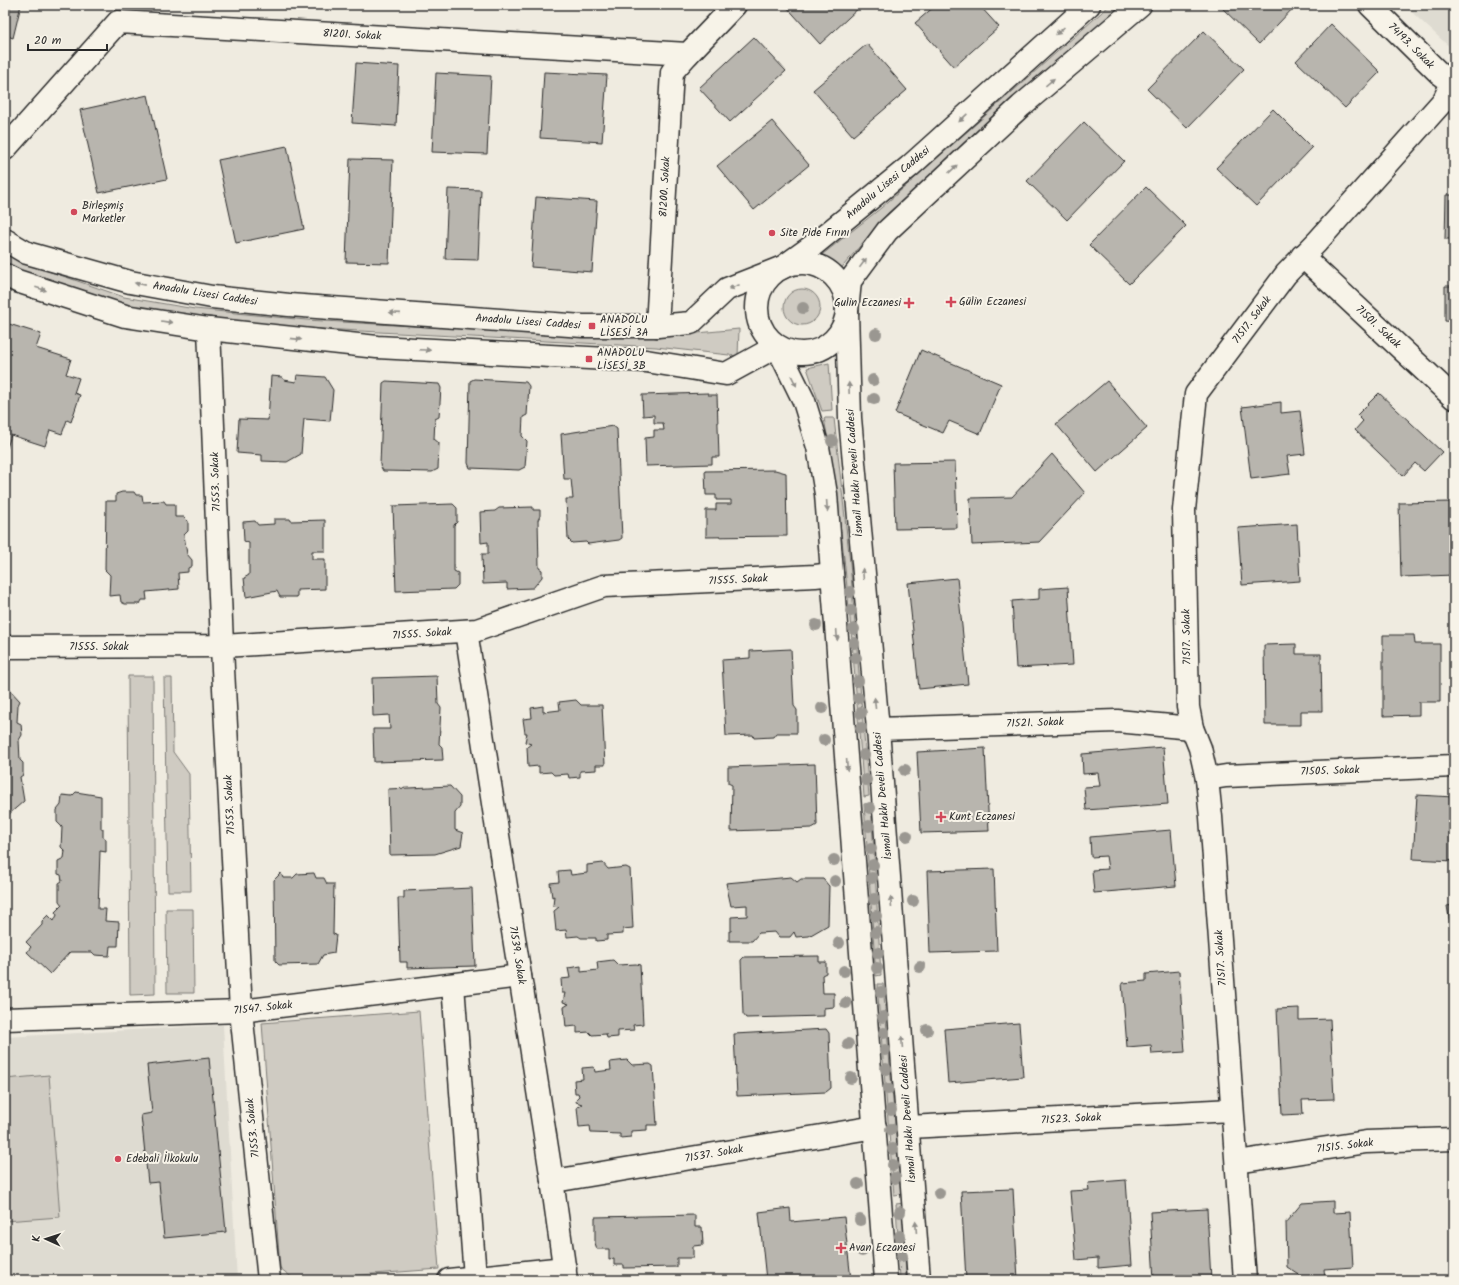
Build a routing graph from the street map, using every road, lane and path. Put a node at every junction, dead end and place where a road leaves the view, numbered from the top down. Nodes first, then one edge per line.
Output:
1 (735, 5) edge
2 (1089, 5) edge
3 (1140, 5) edge
4 (1370, 5) edge
5 (116, 13) edge
6 (688, 54) junction
7 (1453, 83) edge
8 (5, 149) edge
9 (5, 240) edge
10 (1302, 256) junction
11 (783, 267) junction
12 (5, 275) edge
13 (847, 311) junction
14 (657, 326) junction
15 (209, 329) junction
16 (777, 346) junction
17 (1454, 398) edge
18 (832, 574) junction
19 (466, 631) junction
20 (223, 646) junction
21 (5, 647) edge
22 (1192, 728) junction
23 (878, 729) junction
24 (1454, 766) edge
25 (1207, 779) junction
26 (520, 976) junction
27 (453, 985) junction
28 (241, 1011) junction
29 (5, 1019) edge
30 (1232, 1110) junction
31 (875, 1127) junction
32 (909, 1127) junction
33 (1454, 1139) edge
34 (1237, 1162) junction
35 (552, 1180) junction
36 (566, 1274) edge
37 (475, 1277) junction
38 (269, 1280) edge
39 (449, 1280) edge
40 (886, 1280) edge
41 (919, 1280) edge
42 (1245, 1280) edge

1 - 6 street
2 -> 11 street, Anadolu Lisesi Caddesi
13 -> 3 street
4 - 7 street, 74193. Sokak
5 - 6 street, 81201. Sokak
5 - 8 street, 81201. Sokak
6 - 14 street, 81200. Sokak
7 - 10 street, 71517. Sokak
14 -> 9 street, Anadolu Lisesi Caddesi
10 - 17 street, 71501. Sokak
10 - 22 street, 71517. Sokak
11 - 13 street
11 -> 14 street, Anadolu Lisesi Caddesi
11 - 16 street
12 -> 15 street
13 - 16 street
23 -> 13 street, İsmail Hakkı Develi Caddesi
15 -> 16 street
15 - 20 street, 71553. Sokak
16 -> 18 street
18 - 19 street, 71555. Sokak
18 -> 31 street
19 - 20 street, 71555. Sokak
19 - 26 street, 71539. Sokak
20 - 21 street, 71555. Sokak
20 - 28 street, 71553. Sokak
22 - 23 street, 71521. Sokak
22 - 25 street, 71517. Sokak
32 -> 23 street, İsmail Hakkı Develi Caddesi
24 - 25 street, 71505. Sokak
25 - 30 street, 71517. Sokak
26 - 27 street, 71547. Sokak
26 - 35 street, 71539. Sokak
27 - 28 street, 71547. Sokak
27 - 37 street
28 - 29 street, 71547. Sokak
28 - 38 street, 71553. Sokak
30 - 32 street, 71523. Sokak
30 - 34 street, 71517. Sokak
31 - 35 street, 71537. Sokak
31 - 40 street
41 -> 32 street, İsmail Hakkı Develi Caddesi
33 - 34 street, 71515. Sokak
34 - 42 street, 71517. Sokak
35 - 36 street, 71539. Sokak
36 - 37 street
37 - 39 street

